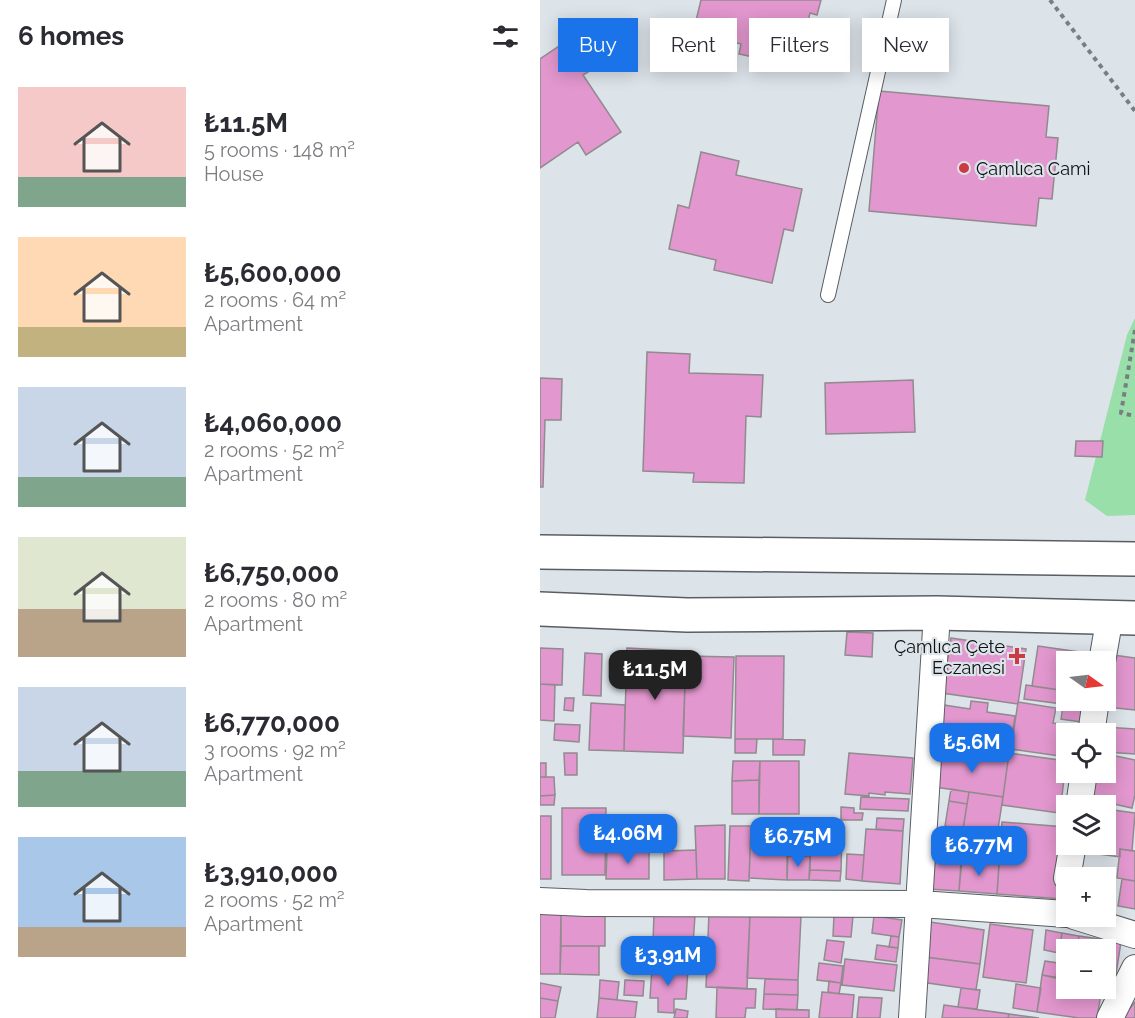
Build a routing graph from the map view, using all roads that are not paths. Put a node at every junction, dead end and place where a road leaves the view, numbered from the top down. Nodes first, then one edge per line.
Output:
1 (894, 0) edge
2 (828, 295) dead end
3 (540, 552) edge
4 (1135, 559) edge
5 (540, 609) edge
6 (937, 613) junction
7 (1122, 617) edge
8 (1107, 651) edge
9 (540, 901) edge
10 (920, 904) junction
11 (1056, 913) edge
12 (1109, 927) edge
13 (1135, 935) edge
14 (1135, 968) edge
15 (912, 1018) edge
16 (1110, 1018) edge

1 - 2 lane
3 - 4 main road
5 - 6 main road
6 - 7 main road
6 - 10 street
7 - 8 street
9 - 10 street
10 - 11 street
10 - 15 street
12 - 13 street
14 - 16 street

